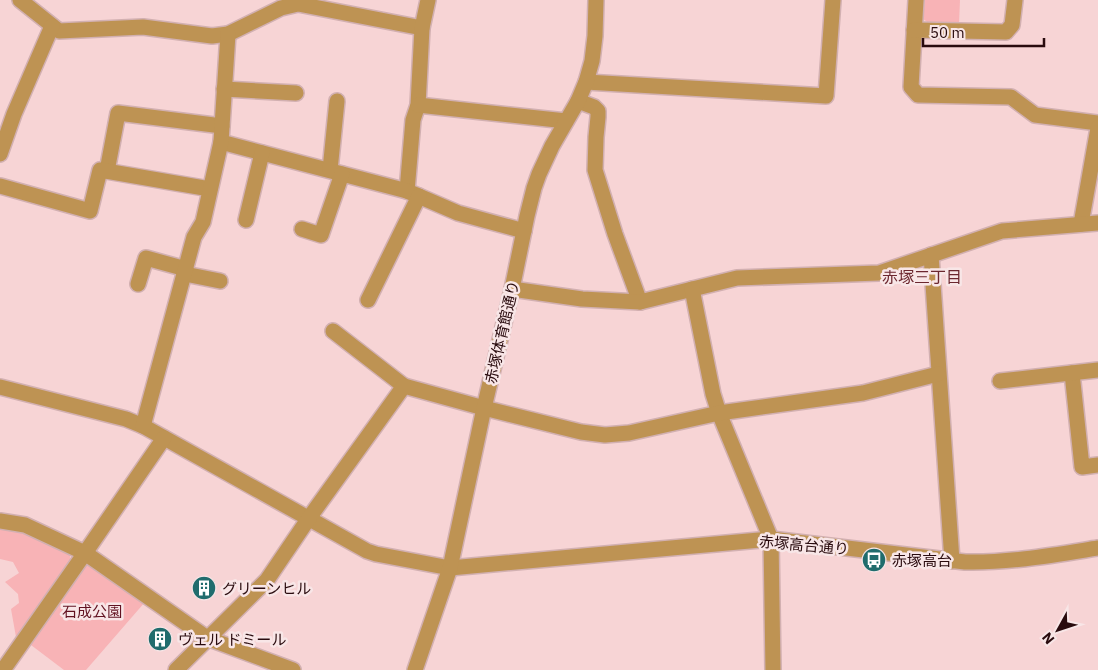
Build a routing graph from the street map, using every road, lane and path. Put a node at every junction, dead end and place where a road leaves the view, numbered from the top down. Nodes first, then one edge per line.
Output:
1 (20, 0) edge
2 (428, 0) edge
3 (596, 0) edge
4 (833, 0) edge
5 (916, 0) edge
6 (1015, 0) edge
7 (317, 4) edge
8 (52, 26) junction
9 (422, 28) junction
10 (914, 30) junction
11 (228, 34) junction
12 (586, 82) junction
13 (224, 89) junction
14 (296, 93) dead end
15 (578, 100) junction
16 (337, 101) dead end
17 (418, 105) junction
18 (566, 121) junction
19 (1098, 124) edge
20 (222, 126) junction
21 (1098, 128) edge
22 (221, 142) junction
23 (262, 153) junction
24 (0, 154) edge
25 (107, 172) junction
26 (336, 172) junction
27 (0, 186) edge
28 (210, 189) junction
29 (413, 193) junction
30 (246, 220) dead end
31 (1098, 223) edge
32 (1081, 224) junction
33 (302, 228) dead end
34 (524, 231) junction
35 (931, 255) junction
36 (185, 271) junction
37 (220, 281) dead end
38 (138, 284) dead end
39 (512, 289) junction
40 (692, 289) junction
41 (368, 300) dead end
42 (640, 302) junction
43 (334, 332) dead end
44 (1098, 370) edge
45 (1072, 373) junction
46 (938, 374) junction
47 (1000, 381) dead end
48 (0, 386) edge
49 (404, 386) junction
50 (484, 408) junction
51 (719, 413) junction
52 (143, 426) junction
53 (164, 438) junction
54 (1098, 465) edge
55 (309, 518) junction
56 (0, 521) edge
57 (771, 539) junction
58 (1098, 548) edge
59 (85, 553) junction
60 (952, 561) junction
61 (450, 568) junction
62 (207, 638) junction
63 (3, 670) edge
64 (176, 670) edge
65 (293, 670) edge
66 (415, 670) edge
67 (773, 670) edge

1 - 8 street
2 - 9 street
3 - 12 street, 赤塚体育館通り
4 - 12 street
5 - 10 street
6 - 10 street
7 - 9 street
7 - 11 street
8 - 11 street
8 - 24 street
9 - 17 street
10 - 19 street
11 - 13 street
12 - 15 street, 赤塚体育館通り
13 - 14 street
13 - 20 street
15 - 18 street, 赤塚体育館通り
15 - 42 street
16 - 26 street
17 - 18 street
17 - 29 street
18 - 34 street, 赤塚体育館通り
20 - 22 street
20 - 25 street
21 - 32 street
22 - 23 street
22 - 28 street
23 - 26 street
23 - 30 street
25 - 27 street
25 - 28 street
26 - 29 street
26 - 33 street
28 - 36 street
29 - 34 street
29 - 41 street
31 - 32 street
32 - 35 street
34 - 39 street, 赤塚体育館通り
35 - 40 street
35 - 46 street
36 - 37 street
36 - 38 street
36 - 52 street
39 - 42 street
39 - 50 street, 赤塚体育館通り
40 - 42 street
40 - 51 street
43 - 49 street
44 - 45 street
45 - 47 street
45 - 54 street
46 - 51 street
46 - 60 street
48 - 52 street, 赤塚高台通り
49 - 50 street
49 - 55 street
50 - 51 street
50 - 61 street, 赤塚体育館通り
51 - 57 street
52 - 53 street, 赤塚高台通り
53 - 55 street, 赤塚高台通り
53 - 59 street
55 - 61 street, 赤塚高台通り
55 - 62 street
56 - 59 street
57 - 60 street, 赤塚高台通り
57 - 61 street, 赤塚高台通り
57 - 67 street
58 - 60 street, 赤塚高台通り
59 - 62 street
59 - 63 street
61 - 66 street, 赤塚体育館通り
62 - 64 street
62 - 65 street

